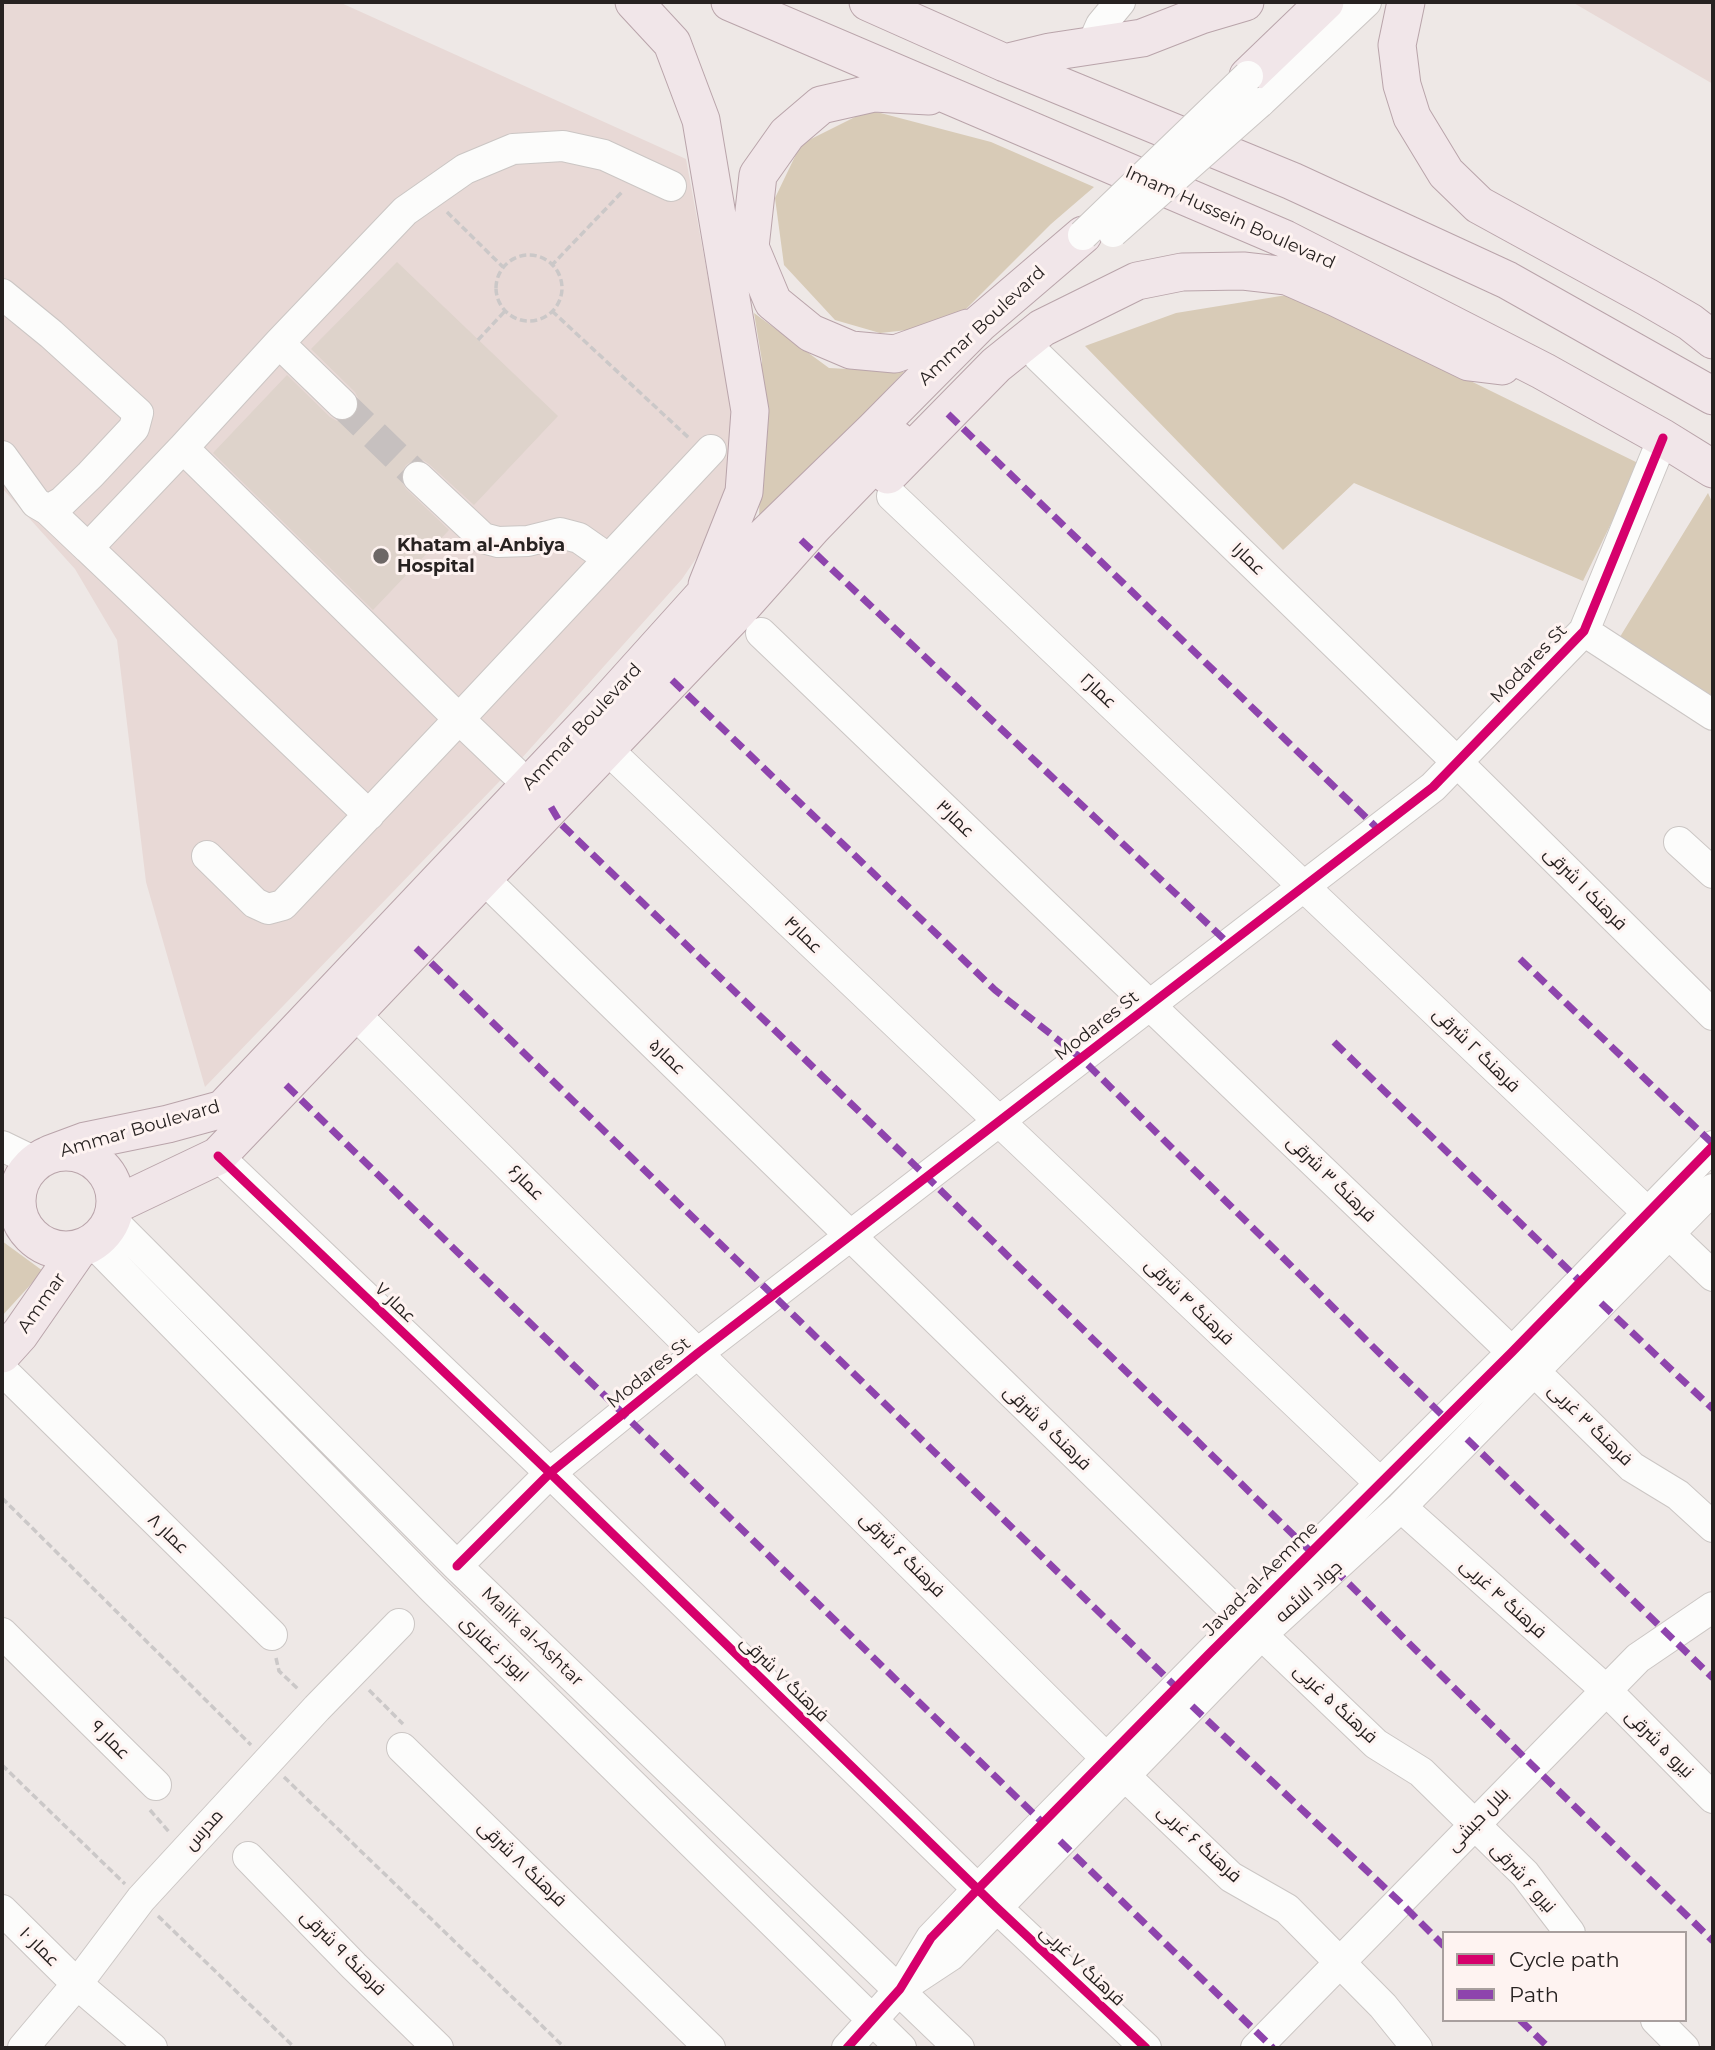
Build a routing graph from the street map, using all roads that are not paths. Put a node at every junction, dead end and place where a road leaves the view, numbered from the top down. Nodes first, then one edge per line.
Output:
1 (634, 2) edge
2 (730, 2) edge
3 (868, 2) edge
4 (1120, 2) edge
5 (1245, 2) edge
6 (1325, 2) edge
7 (1366, 2) edge
8 (1406, 2) edge
9 (1092, 45) junction
10 (1004, 63) junction
11 (1253, 90) junction
12 (953, 97) junction
13 (671, 186) dead end
14 (1089, 242) junction
15 (2, 294) edge
16 (979, 324) junction
17 (1713, 340) edge
18 (279, 344) junction
19 (1039, 357) dead end
20 (1543, 371) junction
21 (1713, 396) edge
22 (342, 404) tunnel mouth
23 (1663, 438) junction
24 (183, 448) junction
25 (709, 453) road end
26 (2, 456) edge
27 (1713, 469) edge
28 (418, 477) tunnel mouth
29 (892, 496) dead end
30 (48, 510) junction
31 (812, 528) junction
32 (88, 548) junction
33 (609, 559) junction
34 (703, 596) junction
35 (1584, 631) junction
36 (761, 633) dead end
37 (1713, 715) edge
38 (459, 719) junction
39 (607, 749) junction
40 (1457, 762) junction
41 (539, 796) junction
42 (369, 815) junction
43 (1679, 842) dead end
44 (207, 856) dead end
45 (1713, 873) edge
46 (483, 878) junction
47 (1304, 886) junction
48 (1150, 1005) junction
49 (354, 1013) junction
50 (1713, 1015) edge
51 (999, 1122) junction
52 (1713, 1146) edge
53 (218, 1156) junction
54 (19, 1162) edge
55 (1713, 1189) edge
56 (1648, 1213) junction
57 (100, 1229) junction
58 (1669, 1234) junction
59 (850, 1236) junction
60 (1713, 1276) edge
61 (1512, 1352) junction
62 (698, 1353) junction
63 (2, 1354) edge
64 (2, 1370) edge
65 (1534, 1371) junction
66 (550, 1473) junction
67 (1380, 1483) junction
68 (1401, 1507) junction
69 (1713, 1527) edge
70 (457, 1566) junction
71 (1713, 1607) edge
72 (399, 1623) dead end
73 (1253, 1627) junction
74 (2, 1633) edge
75 (272, 1635) road end
76 (1606, 1690) junction
77 (402, 1748) road end
78 (1115, 1767) junction
79 (156, 1785) road end
80 (1713, 1798) edge
81 (1474, 1825) junction
82 (248, 1857) dead end
83 (987, 1898) junction
84 (2, 1909) edge
85 (1568, 1931) edge
86 (1340, 1963) junction
87 (77, 1984) junction
88 (900, 1989) junction
89 (872, 2020) junction
90 (1658, 2022) edge
91 (23, 2048) edge
92 (152, 2048) edge
93 (438, 2048) edge
94 (710, 2048) edge
95 (847, 2048) edge
96 (901, 2048) edge
97 (960, 2048) edge
98 (1146, 2048) edge
99 (1255, 2048) edge
100 (1417, 2048) edge
101 (1684, 2048) edge

1 - 34 main road
2 - 12 main road, Imam Hussein Boulevard
3 - 10 main road
4 - 9 street
5 - 9 main road
6 - 11 main road
7 - 11 street
8 - 17 main road
9 - 10 main road
10 - 21 main road
11 - 14 street, bridge
12 - 16 main road
12 - 20 main road, Imam Hussein Boulevard
13 - 18 street
14 - 16 main road, Ammar Boulevard
14 - 31 main road, Ammar Boulevard
15 - 30 street
16 - 34 main road, Ammar Boulevard
18 - 22 street
18 - 24 street
19 - 40 street, عمار۱
20 - 23 main road, Imam Hussein Boulevard
20 - 31 main road
23 - 27 main road, Imam Hussein Boulevard
23 - 35 street, Modares St
24 - 32 street
24 - 38 street
25 - 33 street
26 - 30 street
28 - 33 street
29 - 47 street, عمار۲
30 - 32 street
31 - 39 main road, Ammar Boulevard
32 - 42 street
33 - 38 street
34 - 41 main road, Ammar Boulevard
35 - 37 street
35 - 40 street, Modares St
36 - 48 street, عمار۳
38 - 41 street
38 - 42 street
39 - 41 main road, Ammar Boulevard
39 - 51 street, عمار۴
40 - 47 street, Modares St
40 - 50 street, فرهنک ۱ شرقی
41 - 46 main road, Ammar Boulevard
41 - 54 main road, Ammar Boulevard
42 - 44 street
43 - 45 street
46 - 49 main road, Ammar Boulevard
46 - 59 street, عمار۵
47 - 48 street, Modares St
47 - 56 street, فرهنگ ۲ شرقی
48 - 51 street, Modares St
48 - 61 street, فرهنگ ۳ شرقی
49 - 53 main road, Ammar Boulevard
49 - 62 street, عمار۶
51 - 59 street, Modares St
51 - 67 street, فرهنگ ۴ شرقی
52 - 56 street, Javad-al-Aemme
53 - 57 main road, Ammar Boulevard
53 - 66 street, عمار ۷
54 - 57 main road
54 - 57 main road
55 - 58 street, جواد الائمه
56 - 61 street, Javad-al-Aemme
57 - 63 main road, Ammar
57 - 70 street, Malik al-Ashtar
57 - 89 street, ابوذر غفاری
58 - 60 street
58 - 65 street, جواد الائمه
59 - 62 street, Modares St
59 - 73 street, فرهنگ ۵ شرقی
61 - 67 street, Javad-al-Aemme
62 - 66 street, Modares St
62 - 78 street, فرهنگ ۶ شرقی
64 - 75 street, عمار ۸
65 - 68 street, جواد الائمه
65 - 69 street, فرهنگ ۳ غربی
66 - 70 street, Modares St
66 - 83 street, فرهنگ ۷ شرقی
67 - 73 street, Javad-al-Aemme
68 - 73 street, جواد الائمه
68 - 76 street, فرهنگ ۴ غربی
70 - 88 street, Malik al-Ashtar
71 - 76 street, بلال حبشی
72 - 87 street, مدرس
73 - 78 street, جواد الائمه
73 - 81 street, فرهنگ ۵ غربی
74 - 79 street, عمار ۹
76 - 80 street, نیرو ۵ شرقی
76 - 81 street, بلال حبشی
77 - 94 street, فرهنگ ۸ شرقی
78 - 83 street, جواد الائمه
78 - 86 street, فرهنگ ۶ غربی
81 - 85 street, نیرو ۶ شرقی
81 - 86 street, بلال حبشی
82 - 93 street, فرهنگ ۹ شرقی
83 - 88 street, جواد الائمه
83 - 98 street, فرهنگ ۷ غربی
84 - 87 street, عمار ۱۰
86 - 99 street, بلال حبشی
86 - 100 street, فرهنگ ۶ غربی
87 - 91 street, مدرس
87 - 92 street, عمار ۱۰
88 - 89 street
88 - 97 street, Malik al-Ashtar
89 - 95 street
89 - 96 street, ابوذر غفاری
90 - 101 street

